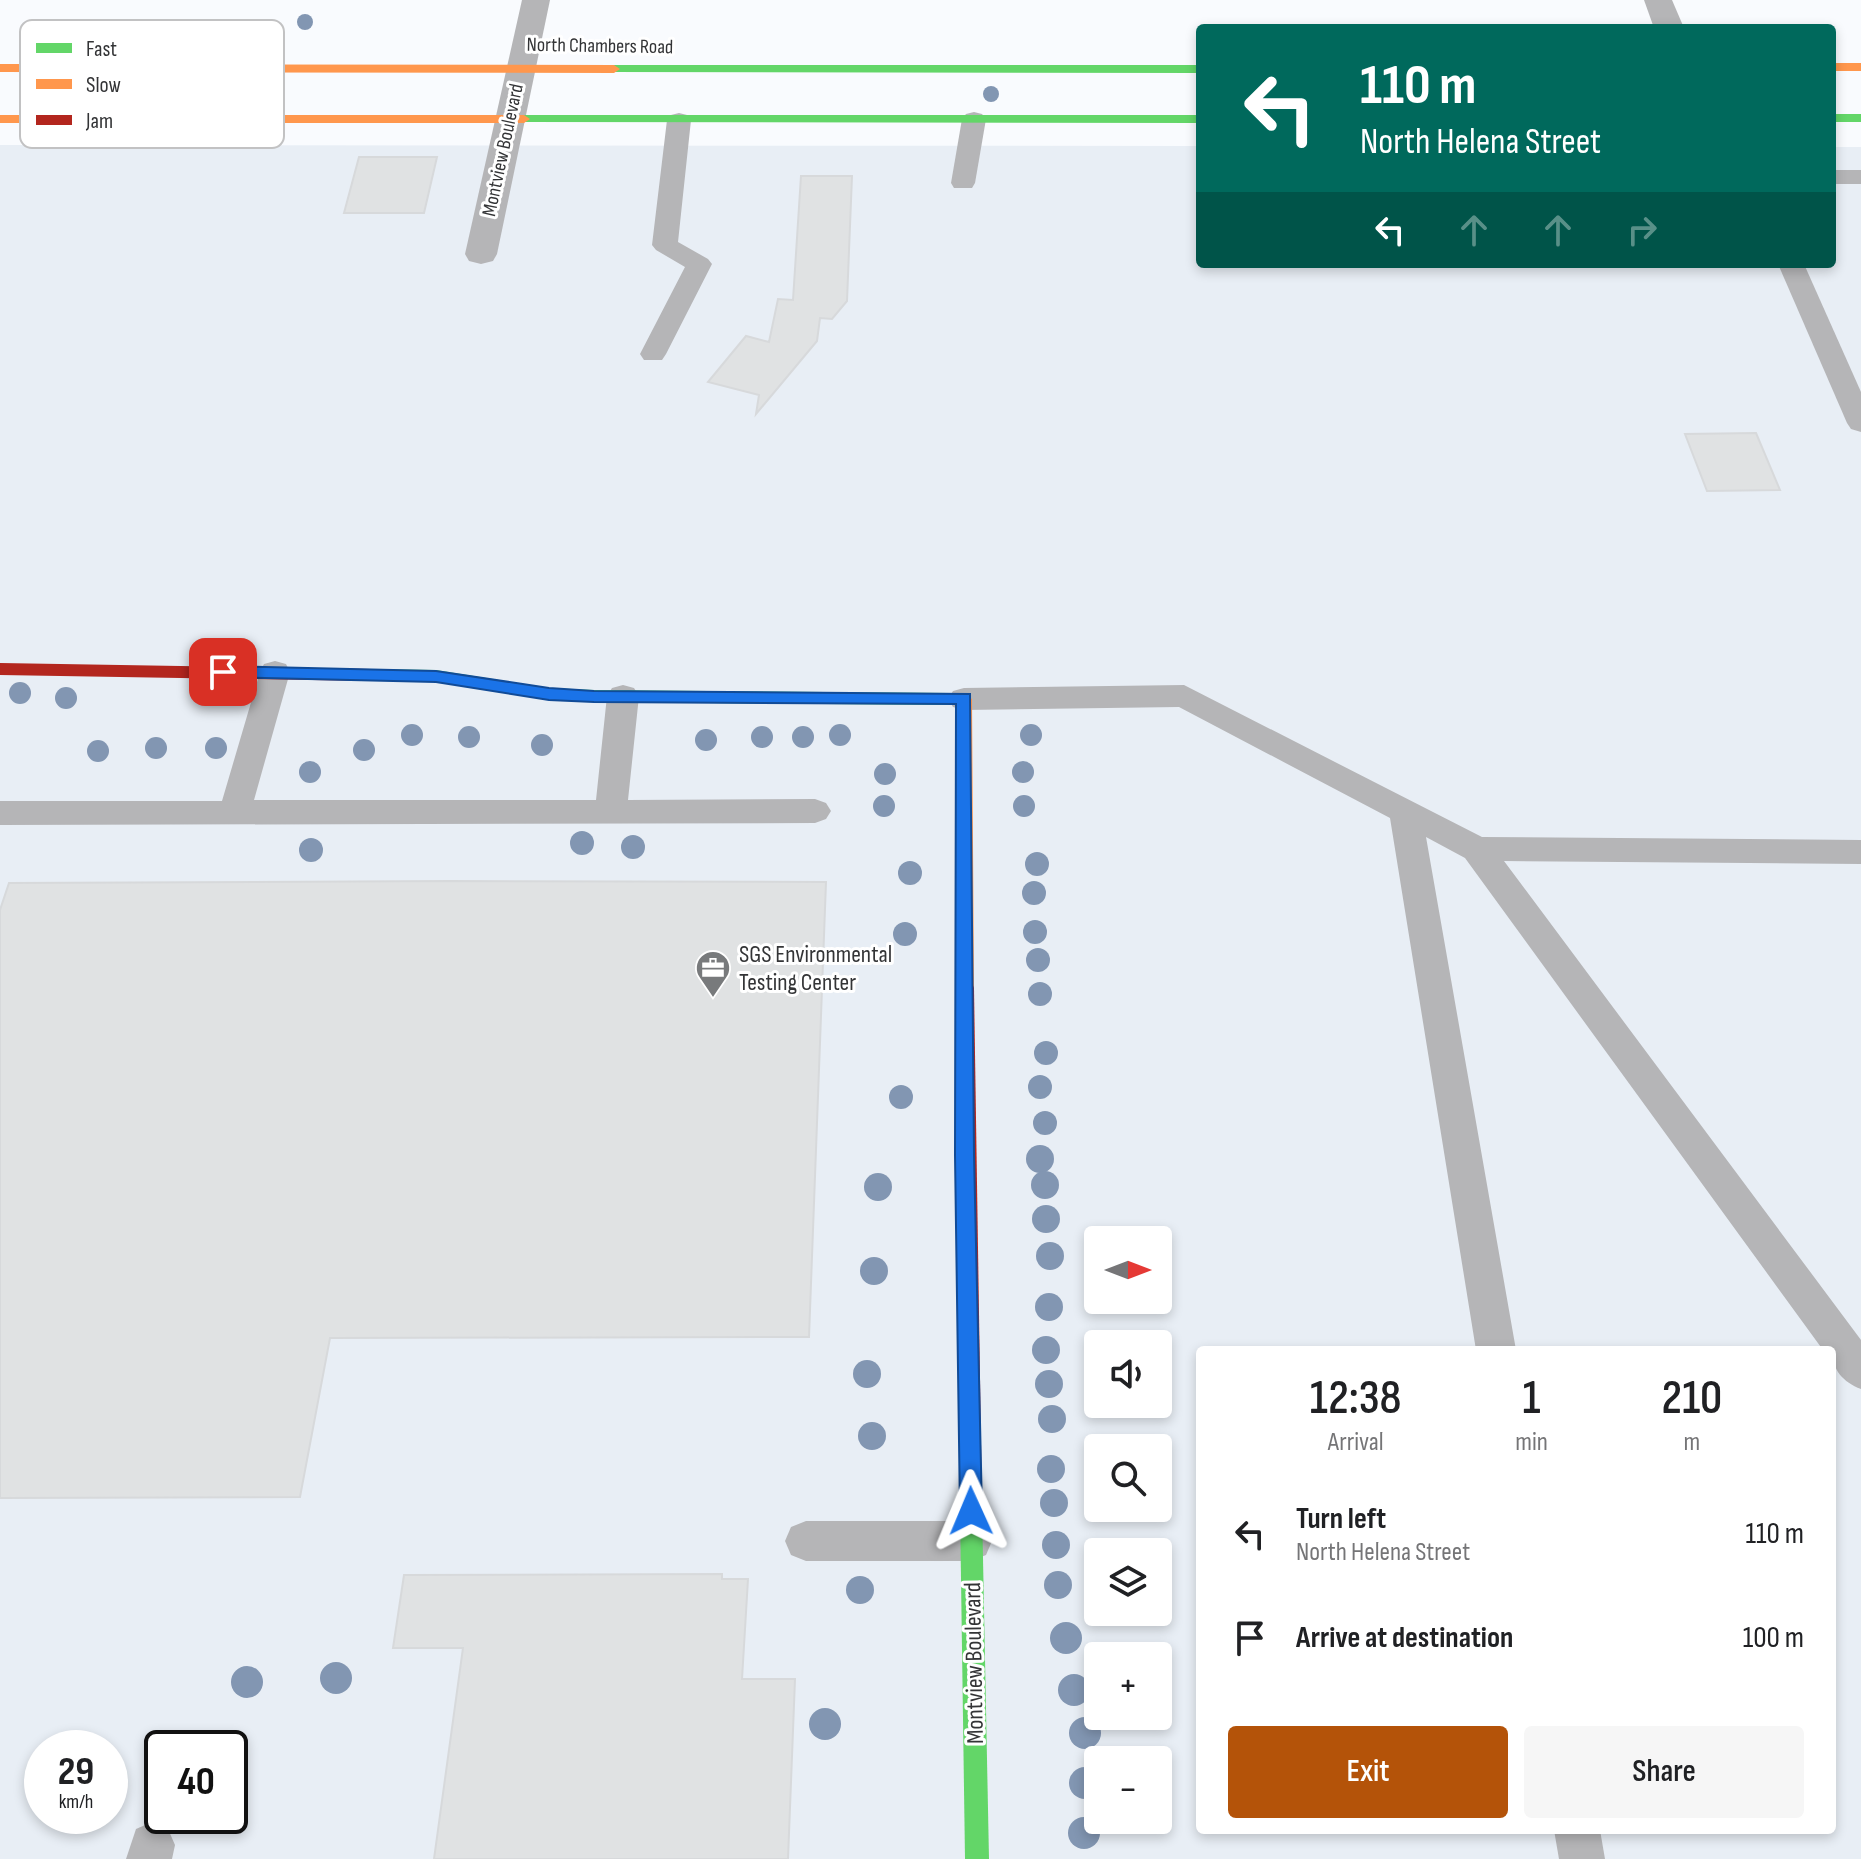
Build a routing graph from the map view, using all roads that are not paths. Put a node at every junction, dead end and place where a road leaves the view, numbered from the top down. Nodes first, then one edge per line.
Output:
1 (536, 0) edge
2 (1658, 0) edge
3 (1667, 24) edge
4 (1836, 67) edge
5 (1861, 67) edge
6 (284, 68) edge
7 (520, 68) junction
8 (1196, 69) edge
9 (1836, 118) edge
10 (1861, 118) edge
11 (0, 119) edge
12 (20, 119) edge
13 (974, 119) junction
14 (1196, 119) edge
15 (284, 120) edge
16 (509, 120) junction
17 (679, 120) junction
18 (1836, 177) edge
19 (1861, 177) edge
20 (963, 183) dead end
21 (481, 254) dead end
22 (1793, 268) edge
23 (653, 354) dead end
24 (1861, 423) edge
25 (0, 669) edge
26 (275, 672) junction
27 (623, 696) junction
28 (964, 699) junction
29 (1405, 810) junction
30 (815, 811) dead end
31 (235, 812) junction
32 (611, 812) junction
33 (0, 813) edge
34 (1477, 849) junction
35 (1861, 852) edge
36 (1495, 1346) edge
37 (1861, 1371) edge
38 (806, 1541) dead end
39 (971, 1541) junction
40 (1578, 1834) edge
41 (977, 1859) edge
42 (1582, 1859) edge

1 - 7 street, Montview Boulevard
2 - 3 street
4 - 5 main road
6 - 7 main road, North Chambers Road
7 - 8 main road, North Chambers Road
7 - 16 street, Montview Boulevard
9 - 10 main road
11 - 12 main road
13 - 14 main road
13 - 17 main road
13 - 20 lane
15 - 16 main road
16 - 17 main road
16 - 21 street, Montview Boulevard
17 - 23 lane
18 - 19 lane
22 - 24 lane
25 - 26 main road
26 - 27 main road
26 - 31 lane
27 - 28 main road
27 - 32 lane
28 - 29 lane
28 - 39 main road, Montview Boulevard
29 - 34 lane
29 - 36 lane
30 - 32 lane
31 - 32 lane
31 - 33 lane
34 - 35 lane
34 - 37 lane
38 - 39 lane
39 - 41 main road, Montview Boulevard
40 - 42 lane

